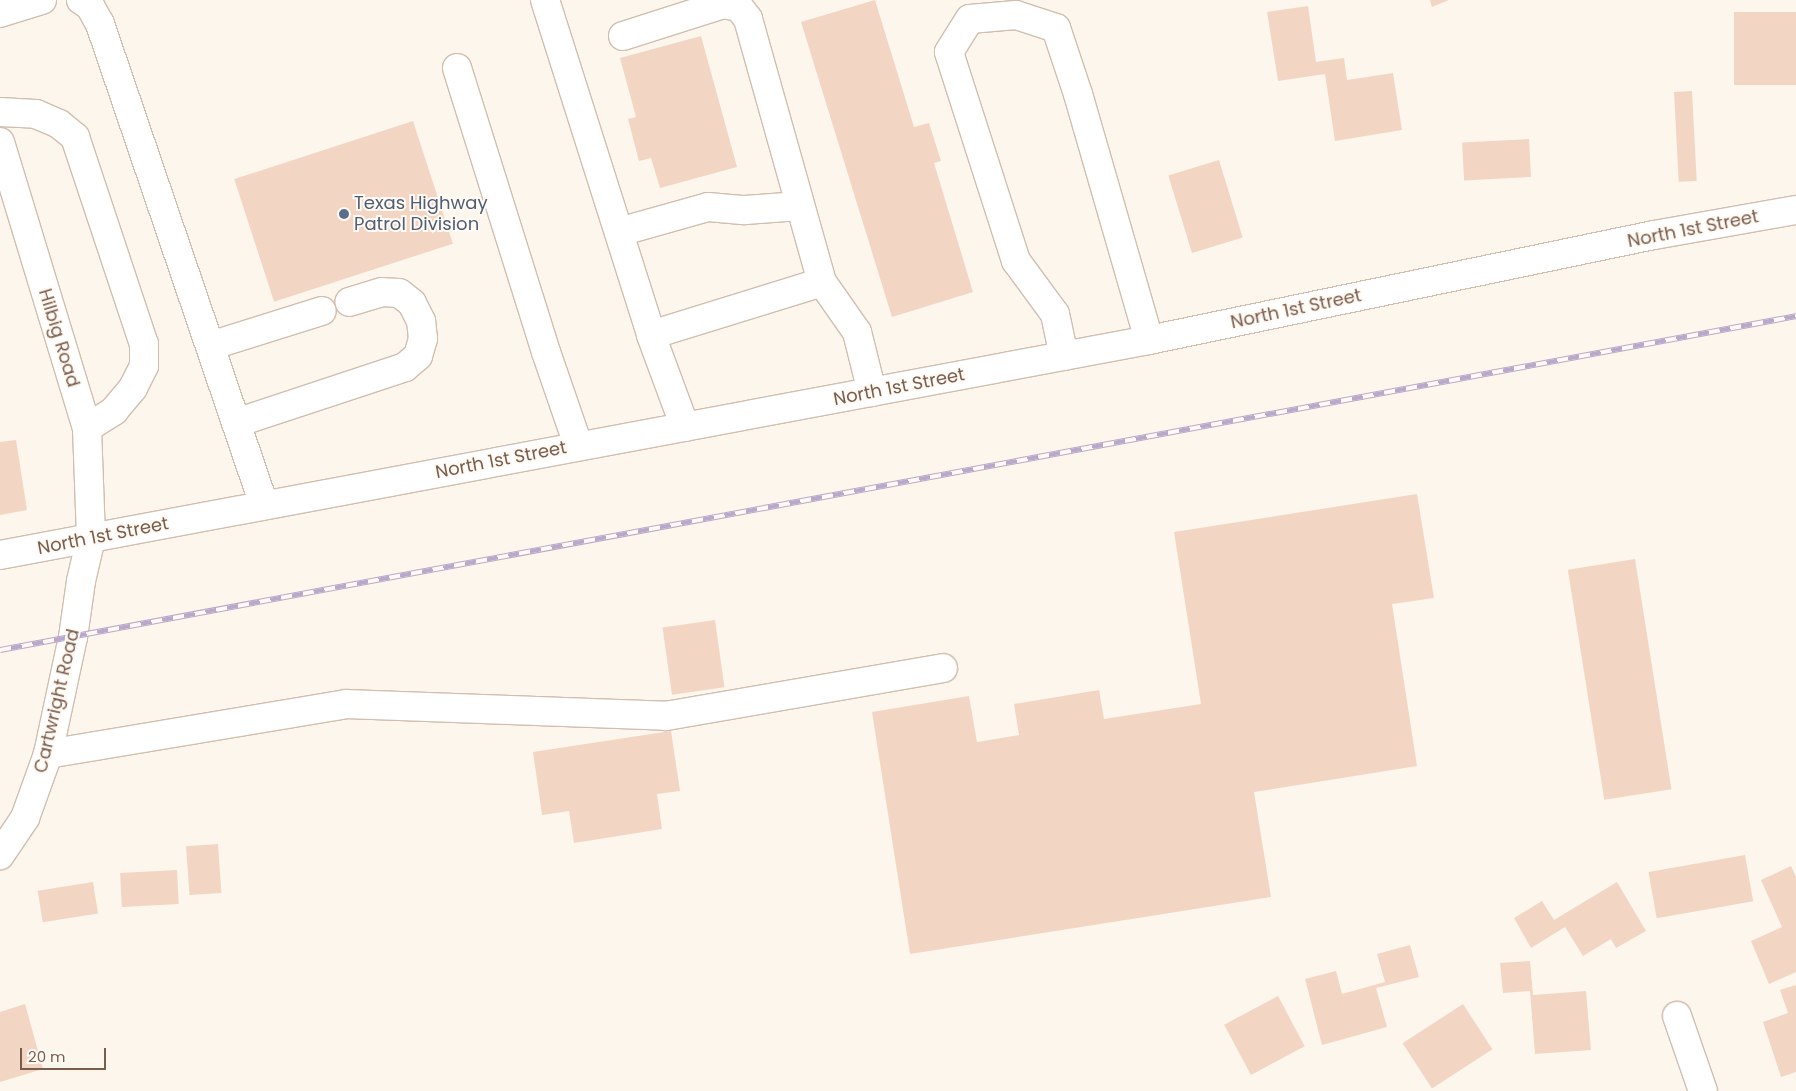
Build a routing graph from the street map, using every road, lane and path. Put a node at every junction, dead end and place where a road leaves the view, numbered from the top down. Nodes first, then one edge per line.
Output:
1 (42, 0) edge
2 (82, 0) edge
3 (545, 0) edge
4 (968, 10) edge
5 (0, 13) edge
6 (623, 36) dead end
7 (457, 68) dead end
8 (0, 112) edge
9 (0, 142) edge
10 (800, 206) junction
11 (1796, 210) edge
12 (619, 232) junction
13 (822, 282) junction
14 (350, 302) dead end
15 (322, 311) dead end
16 (651, 335) junction
17 (1149, 340) junction
18 (210, 346) junction
19 (1064, 356) junction
20 (872, 392) junction
21 (236, 422) junction
22 (685, 427) junction
23 (87, 428) junction
24 (578, 445) junction
25 (264, 505) junction
26 (91, 538) junction
27 (0, 555) edge
28 (943, 668) dead end
29 (48, 754) junction
30 (0, 855) edge
31 (1678, 1016) dead end
32 (1703, 1091) edge

1 - 5 street
2 - 18 street
3 - 12 street
4 - 17 street
4 - 19 street
6 - 10 street
7 - 24 street
8 - 23 street
9 - 23 street, Hilbig Road
10 - 12 street
10 - 13 street
11 - 17 street, North 1st Street
12 - 16 street
13 - 16 street
13 - 20 street
14 - 21 street
15 - 18 street
16 - 22 street
17 - 19 street, North 1st Street
18 - 21 street
19 - 20 street, North 1st Street
20 - 22 street, North 1st Street
21 - 25 street
22 - 24 street, North 1st Street
23 - 26 street, Hilbig Road
24 - 25 street, North 1st Street
25 - 26 street, North 1st Street
26 - 27 street, North 1st Street
26 - 29 street, Cartwright Road
28 - 29 street
29 - 30 street, Cartwright Road
31 - 32 street

